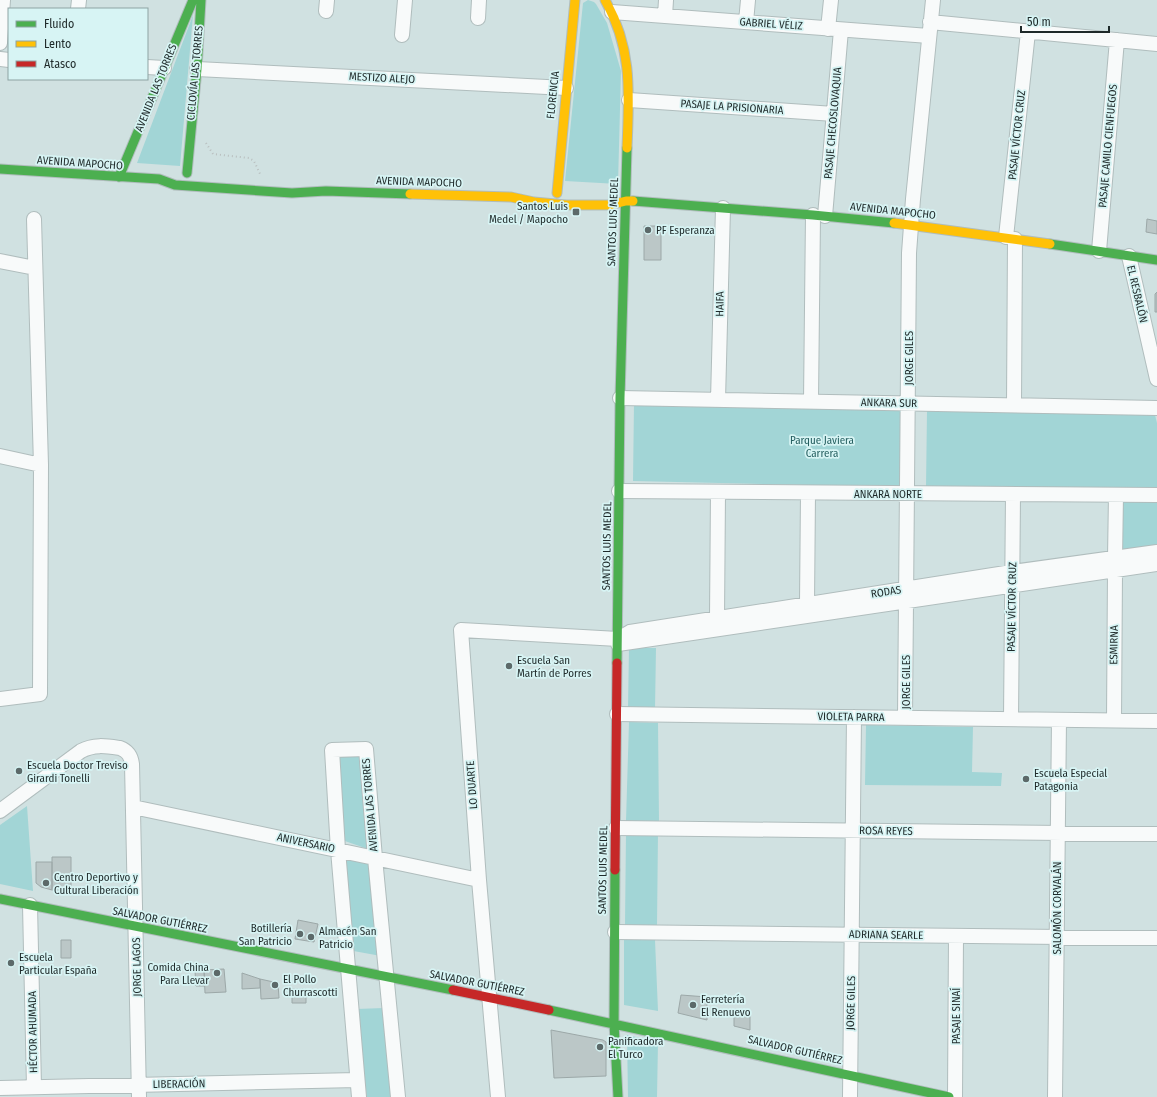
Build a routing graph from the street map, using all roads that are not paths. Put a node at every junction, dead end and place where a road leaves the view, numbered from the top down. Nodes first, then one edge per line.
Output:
1 (2, 0) edge
2 (193, 0) edge
3 (201, 0) edge
4 (405, 0) edge
5 (479, 0) edge
6 (575, 0) edge
7 (666, 0) edge
8 (748, 0) edge
9 (831, 0) edge
10 (933, 0) edge
11 (609, 6) edge
12 (665, 16) junction
13 (478, 18) dead end
14 (746, 22) junction
15 (930, 22) junction
16 (835, 29) junction
17 (1028, 32) junction
18 (402, 35) dead end
19 (929, 36) junction
20 (1117, 40) junction
21 (0, 43) edge
22 (1157, 44) edge
23 (148, 67) edge
24 (164, 68) junction
25 (197, 69) junction
26 (566, 88) junction
27 (629, 100) junction
28 (834, 114) junction
29 (0, 169) edge
30 (184, 173) junction
31 (119, 177) junction
32 (159, 179) junction
33 (305, 183) dead end
34 (326, 191) junction
35 (539, 193) dead end
36 (613, 196) dead end
37 (511, 197) junction
38 (626, 201) junction
39 (566, 205) junction
40 (723, 208) junction
41 (819, 215) junction
42 (34, 219) dead end
43 (910, 225) junction
44 (1011, 238) junction
45 (1099, 251) junction
46 (1129, 256) junction
47 (1157, 260) edge
48 (0, 261) edge
49 (35, 268) junction
50 (1157, 379) edge
51 (620, 398) junction
52 (718, 400) junction
53 (811, 401) junction
54 (908, 403) junction
55 (1014, 405) junction
56 (1157, 408) edge
57 (0, 456) edge
58 (41, 465) junction
59 (619, 491) junction
60 (718, 492) junction
61 (808, 493) junction
62 (907, 494) junction
63 (1013, 494) junction
64 (1116, 495) junction
65 (1157, 495) edge
66 (1157, 552) edge
67 (1115, 564) junction
68 (1157, 564) edge
69 (1012, 579) junction
70 (906, 595) junction
71 (808, 604) junction
72 (717, 618) junction
73 (618, 642) junction
74 (0, 699) edge
75 (617, 714) junction
76 (854, 717) junction
77 (905, 718) junction
78 (1011, 719) junction
79 (1059, 720) junction
80 (1114, 720) junction
81 (1157, 721) edge
82 (133, 807) junction
83 (0, 811) edge
84 (616, 828) junction
85 (852, 831) junction
86 (1058, 833) junction
87 (1157, 834) edge
88 (338, 850) junction
89 (374, 858) junction
90 (479, 880) junction
91 (0, 899) edge
92 (30, 905) junction
93 (136, 927) junction
94 (615, 932) junction
95 (852, 934) junction
96 (956, 936) junction
97 (1057, 937) junction
98 (1157, 938) edge
99 (348, 969) junction
100 (387, 977) junction
101 (490, 998) junction
102 (614, 1022) junction
103 (850, 1075) junction
104 (357, 1080) junction
105 (34, 1087) junction
106 (0, 1088) edge
107 (139, 1091) edge
108 (359, 1097) edge
109 (398, 1097) edge
110 (498, 1097) edge
111 (618, 1097) edge
112 (850, 1097) edge
113 (949, 1097) edge
114 (955, 1097) edge
115 (1055, 1097) edge

1 - 21 street
2 - 24 main road, AVENIDA LAS TORRES
3 - 25 main road
4 - 18 street
5 - 13 street
6 - 26 main road, FLORENCIA
7 - 12 street
8 - 14 street
9 - 16 street, PASAJE CHECOSLOVAQUIA
10 - 15 street, JORGE GILES
11 - 12 street, GABRIEL VÉLIZ
11 - 27 main road, SANTOS LUIS MEDEL
12 - 14 street, GABRIEL VÉLIZ
14 - 16 street, GABRIEL VÉLIZ
15 - 17 street
15 - 19 street, JORGE GILES
16 - 19 street, GABRIEL VÉLIZ
16 - 28 street, PASAJE CHECOSLOVAQUIA
17 - 20 street
17 - 44 street, PASAJE VÍCTOR CRUZ
19 - 43 street, JORGE GILES
20 - 22 street
20 - 45 street, PASAJE CAMILO CIENFUEGOS
23 - 24 street
24 - 31 main road, AVENIDA LAS TORRES
25 - 26 street, MESTIZO ALEJO
25 - 30 main road
26 - 39 main road, FLORENCIA
27 - 28 street, PASAJE LA PRISIONARIA
27 - 38 main road, SANTOS LUIS MEDEL
28 - 41 street, PASAJE CHECOSLOVAQUIA
29 - 31 main road, AVENIDA MAPOCHO
30 - 32 main road, AVENIDA MAPOCHO
30 - 32 main road
31 - 32 main road, AVENIDA MAPOCHO
32 - 34 main road, AVENIDA MAPOCHO
33 - 34 main road, AVENIDA MAPOCHO
34 - 37 main road, AVENIDA MAPOCHO
35 - 37 main road, AVENIDA MAPOCHO
36 - 38 main road, AVENIDA MAPOCHO
37 - 39 main road, AVENIDA MAPOCHO
38 - 39 main road, AVENIDA MAPOCHO
38 - 40 main road, AVENIDA MAPOCHO
38 - 51 main road, SANTOS LUIS MEDEL
40 - 41 main road, AVENIDA MAPOCHO
40 - 52 street, HAIFA
41 - 43 main road, AVENIDA MAPOCHO
41 - 53 street, PASAJE CHECOSLOVAQUIA
42 - 49 street
43 - 44 main road, AVENIDA MAPOCHO
43 - 54 street, JORGE GILES
44 - 45 main road, AVENIDA MAPOCHO
44 - 55 street, PASAJE VÍCTOR CRUZ
45 - 46 main road, AVENIDA MAPOCHO
46 - 47 main road, AVENIDA MAPOCHO
46 - 50 street, EL RESBALÓN
48 - 49 street
49 - 58 street
51 - 52 street, ANKARA SUR
51 - 59 main road, SANTOS LUIS MEDEL
52 - 53 street, ANKARA SUR
53 - 54 street, ANKARA SUR
54 - 55 street, ANKARA SUR
54 - 62 street, JORGE GILES
55 - 56 street, ANKARA SUR
57 - 58 street
58 - 74 street
59 - 60 street, ANKARA NORTE
59 - 73 main road, SANTOS LUIS MEDEL
60 - 61 street, ANKARA NORTE
60 - 72 street
61 - 62 street, ANKARA NORTE
61 - 71 street
62 - 63 street, ANKARA NORTE
62 - 70 street, JORGE GILES
63 - 64 street, ANKARA NORTE
63 - 69 street, PASAJE VÍCTOR CRUZ
64 - 65 street, ANKARA NORTE
64 - 67 street, ESMIRNA
66 - 67 street, RODAS
67 - 68 street, RODAS
67 - 69 street, RODAS
67 - 80 street, ESMIRNA
69 - 70 street, RODAS
69 - 78 street, PASAJE VÍCTOR CRUZ
70 - 71 street, RODAS
70 - 73 street, RODAS
70 - 77 street, JORGE GILES
71 - 72 street, RODAS
72 - 73 street, RODAS
73 - 75 main road, SANTOS LUIS MEDEL
73 - 90 street, LO DUARTE
75 - 76 street, VIOLETA PARRA
75 - 84 main road, SANTOS LUIS MEDEL
76 - 77 street, VIOLETA PARRA
76 - 85 street, JORGE GILES
77 - 78 street, VIOLETA PARRA
78 - 79 street, VIOLETA PARRA
79 - 80 street, VIOLETA PARRA
79 - 86 street, SALOMÓN CORVALÁN
80 - 81 street, VIOLETA PARRA
82 - 83 street, JORGE LAGOS
82 - 88 street, ANIVERSARIO
82 - 93 street, JORGE LAGOS
84 - 85 street, ROSA REYES
84 - 94 main road, SANTOS LUIS MEDEL
85 - 86 street, ROSA REYES
85 - 95 street, JORGE GILES
86 - 87 street, ROSA REYES
86 - 97 street, SALOMÓN CORVALÁN
88 - 89 street, ANIVERSARIO
88 - 89 street, AVENIDA LAS TORRES
88 - 99 street, AVENIDA LAS TORRES
89 - 90 street, ANIVERSARIO
89 - 100 street, AVENIDA LAS TORRES
90 - 101 street, LO DUARTE
91 - 92 main road, SALVADOR GUTIÉRREZ
92 - 93 main road, SALVADOR GUTIÉRREZ
92 - 105 street, HÉCTOR AHUMADA
93 - 99 main road, SALVADOR GUTIÉRREZ
93 - 107 street, JORGE LAGOS
94 - 95 street, ADRIANA SEARLE
94 - 102 main road, SANTOS LUIS MEDEL
95 - 96 street, ADRIANA SEARLE
95 - 103 street, JORGE GILES
96 - 97 street, ADRIANA SEARLE
96 - 114 street, PASAJE SINAÍ
97 - 98 street, ADRIANA SEARLE
97 - 115 street, SALOMÓN CORVALÁN
99 - 100 main road, SALVADOR GUTIÉRREZ
99 - 104 street, AVENIDA LAS TORRES
100 - 101 main road, SALVADOR GUTIÉRREZ
100 - 109 street, AVENIDA LAS TORRES
101 - 102 main road, SALVADOR GUTIÉRREZ
101 - 110 street, LO DUARTE
102 - 103 main road, SALVADOR GUTIÉRREZ
102 - 111 main road, SANTOS LUIS MEDEL
103 - 112 street, JORGE GILES
103 - 113 main road, SALVADOR GUTIÉRREZ
104 - 107 street, LIBERACIÓN
104 - 108 street, AVENIDA LAS TORRES
105 - 106 street, LIBERACIÓN
105 - 107 street, LIBERACIÓN

